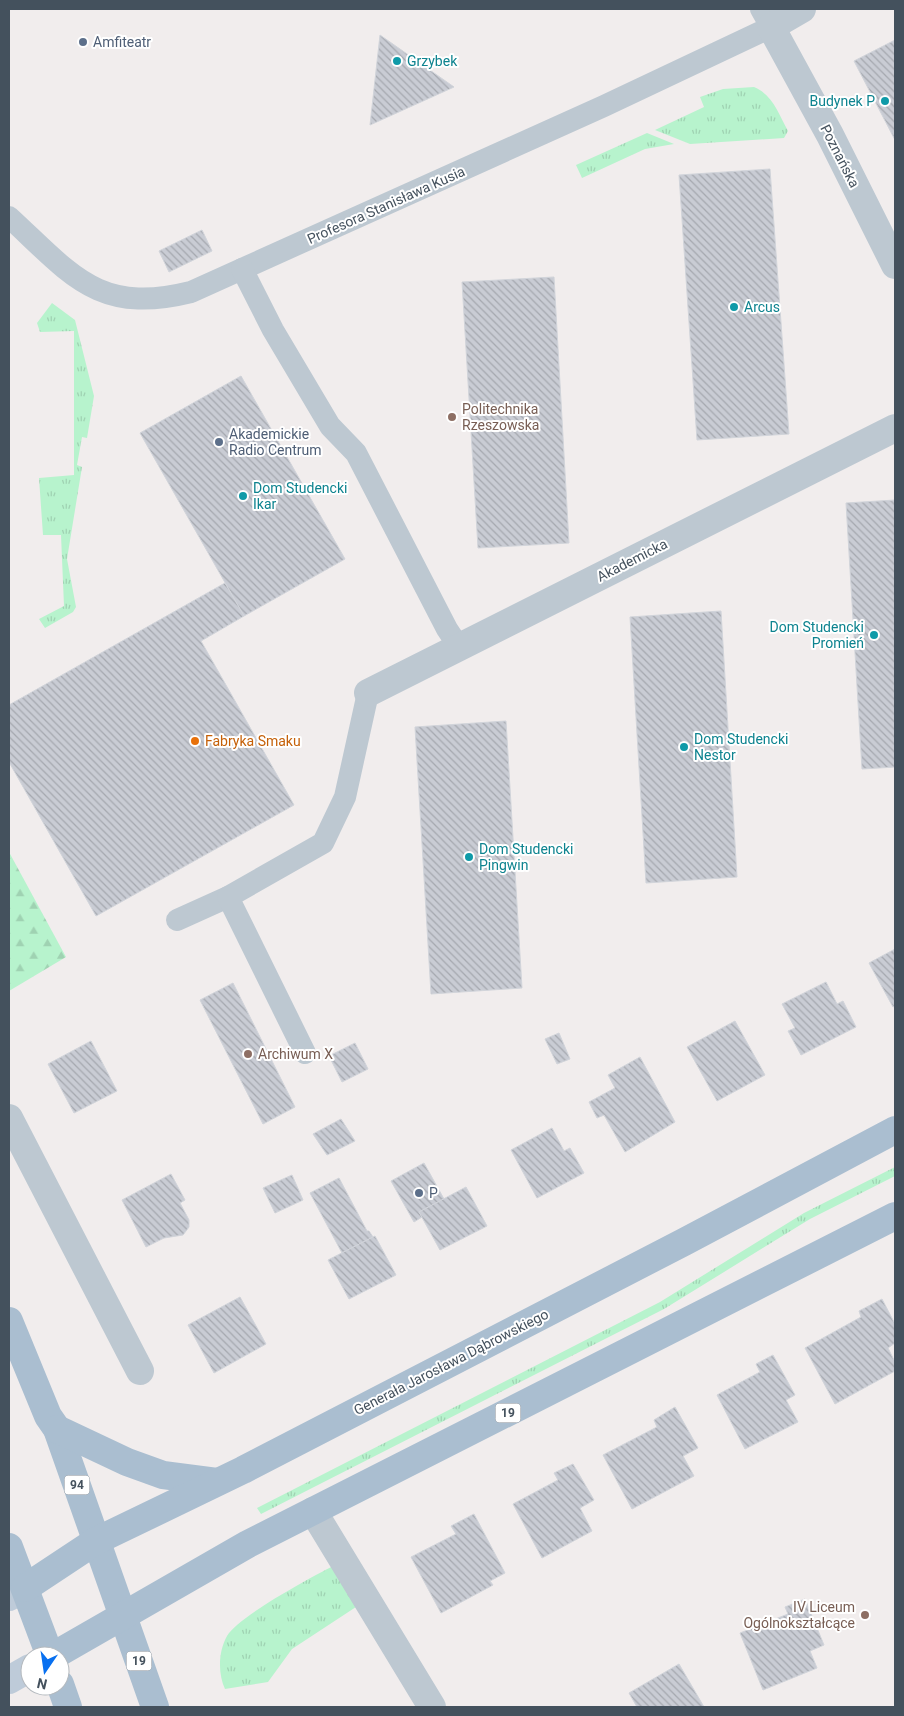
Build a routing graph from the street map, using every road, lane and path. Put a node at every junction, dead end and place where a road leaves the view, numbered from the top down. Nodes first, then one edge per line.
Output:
1 (802, 9) edge
2 (766, 18) edge
3 (9, 217) edge
4 (895, 264) edge
5 (242, 269) junction
6 (895, 428) edge
7 (459, 647) junction
8 (368, 693) joint
9 (228, 897) junction
10 (177, 920) dead end
11 (305, 1053) dead end
12 (9, 1118) edge
13 (895, 1130) edge
14 (895, 1216) edge
15 (9, 1321) edge
16 (140, 1371) dead end
17 (57, 1429) junction
18 (217, 1482) junction
19 (313, 1512) junction
20 (96, 1541) junction
21 (9, 1547) edge
22 (17, 1592) edge
23 (123, 1614) junction
24 (46, 1646) edge
25 (68, 1646) edge
26 (20, 1674) edge
27 (9, 1680) edge
28 (155, 1707) edge
29 (432, 1707) edge

1 - 2 street
2 - 4 street, Poznańska
2 - 5 lane, Profesora Stanisława Kusia
3 - 5 lane, Profesora Stanisława Kusia
5 - 7 lane
6 - 7 street, Akademicka
7 - 8 street, Akademicka
8 - 9 lane
9 - 10 lane
9 - 11 lane
12 - 16 street
13 - 18 main road, Generała Jarosława Dąbrowskiego
14 - 19 main road, 19
15 - 17 main road, 94
17 - 18 main road
17 - 20 main road, 94
18 - 20 main road, Generała Jarosława Dąbrowskiego
19 - 23 main road, 19
19 - 29 street
20 - 22 main road, Generała Jarosława Dąbrowskiego
20 - 23 main road, 94
21 - 22 main road
22 - 24 main road
23 - 25 main road
23 - 28 main road, 19
26 - 27 main road

